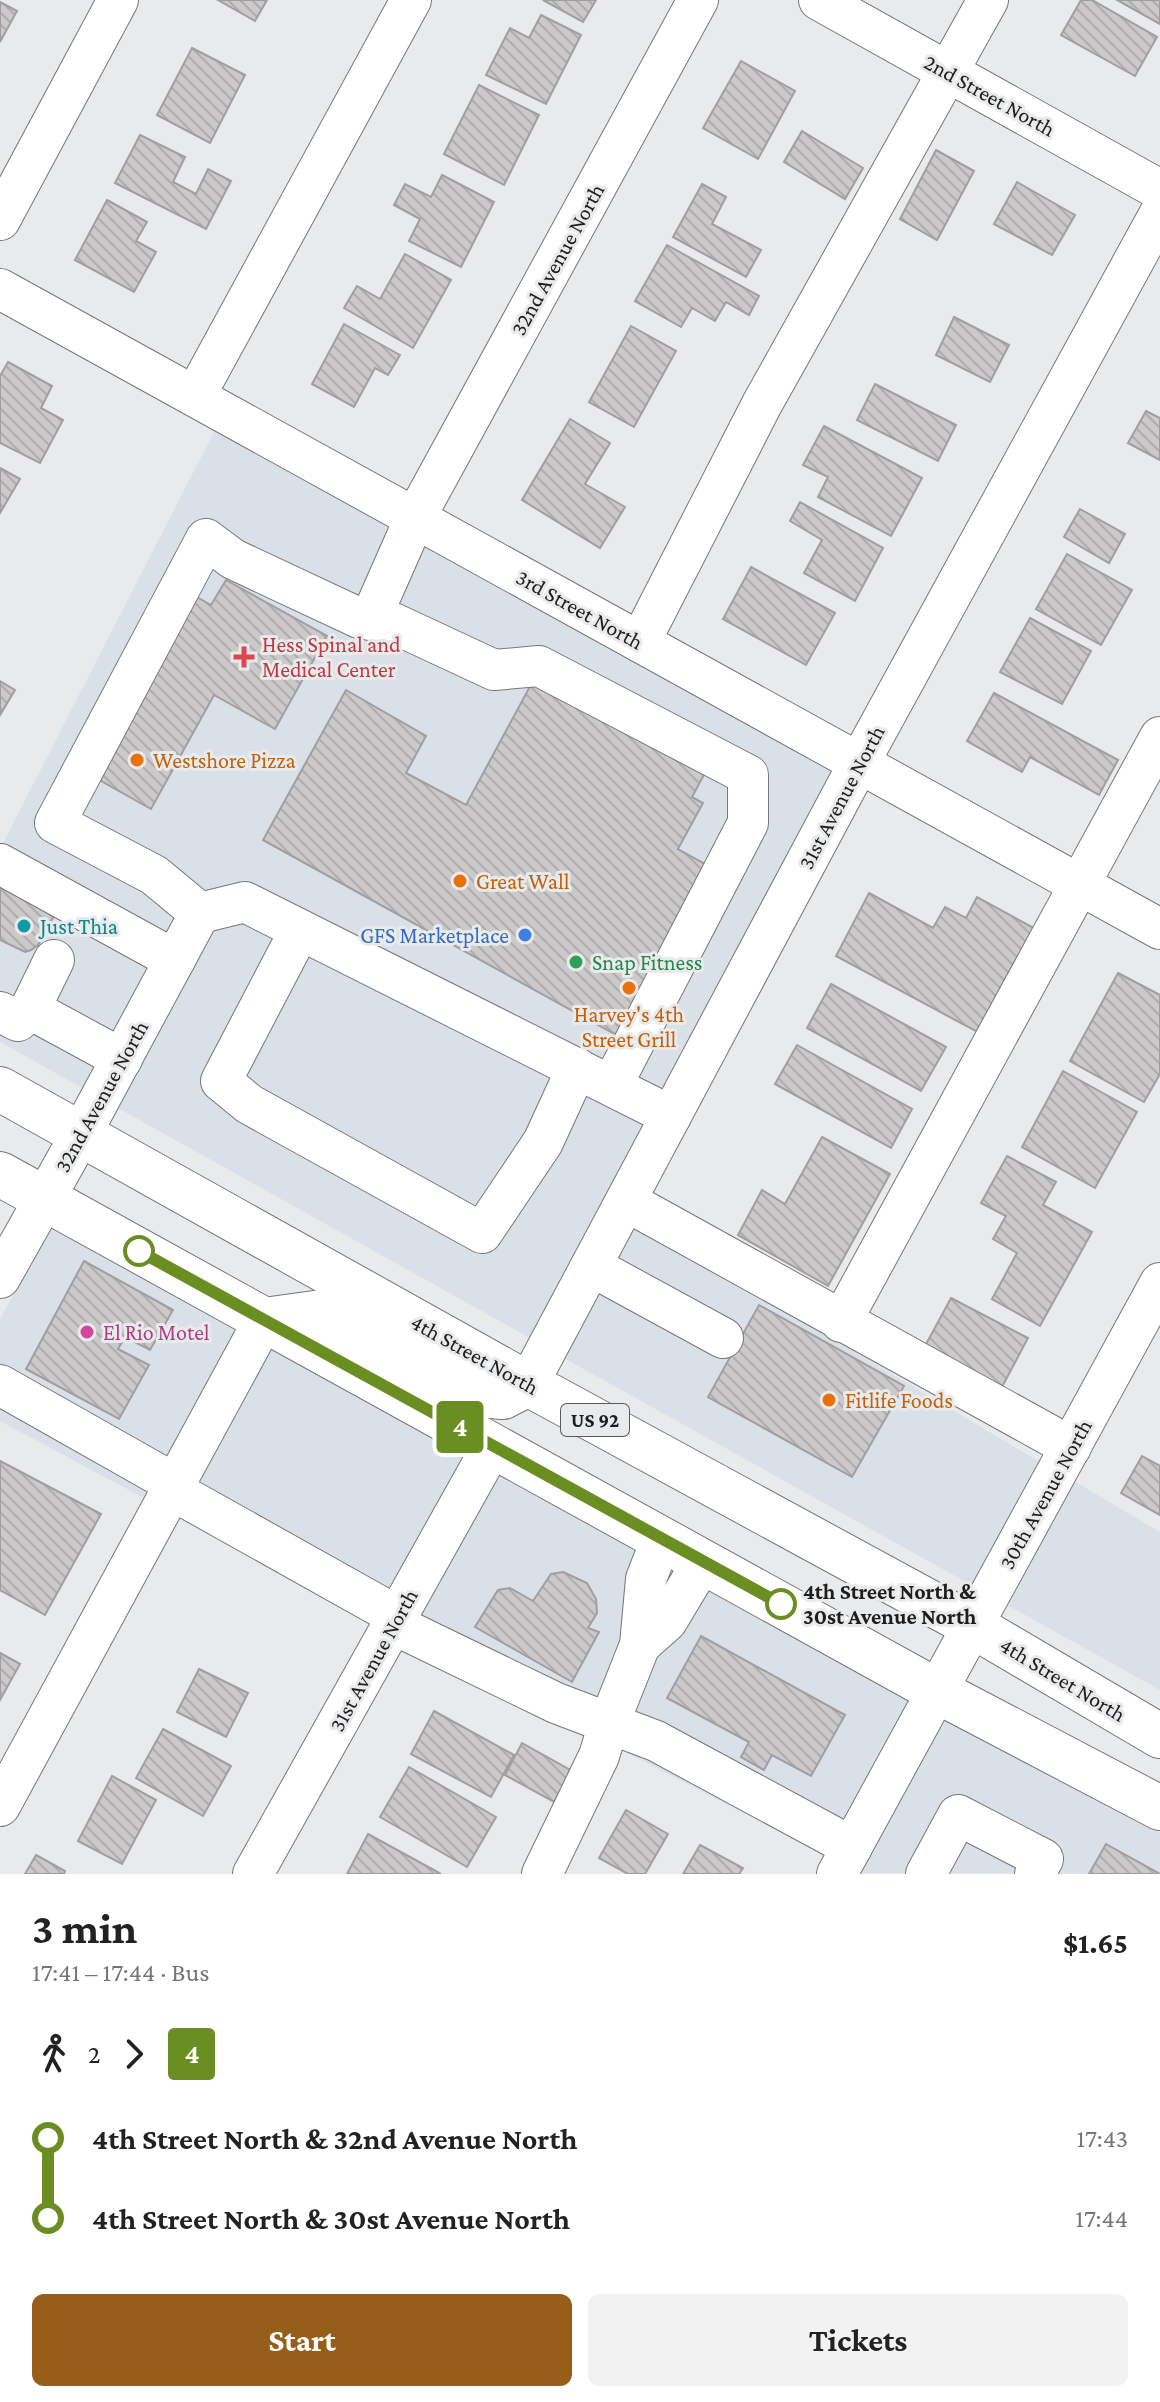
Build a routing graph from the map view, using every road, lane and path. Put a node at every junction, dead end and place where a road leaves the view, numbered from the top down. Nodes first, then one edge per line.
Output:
1 (118, 0) edge
2 (411, 0) edge
3 (698, 0) edge
4 (819, 0) edge
5 (988, 0) edge
6 (947, 71) junction
7 (1160, 190) edge
8 (1160, 213) edge
9 (0, 220) edge
10 (0, 289) edge
11 (195, 396) junction
12 (415, 518) junction
13 (370, 620) junction
14 (640, 642) junction
15 (1160, 737) edge
16 (859, 763) junction
17 (0, 864) edge
18 (1080, 884) junction
19 (200, 913) junction
20 (1160, 929) edge
21 (300, 930) junction
22 (54, 960) dead end
23 (175, 960) junction
24 (12, 1021) edge
25 (122, 1059) junction
26 (594, 1077) junction
27 (0, 1089) edge
28 (671, 1116) junction
29 (81, 1134) junction
30 (0, 1174) edge
31 (44, 1199) junction
32 (626, 1201) junction
33 (591, 1266) junction
34 (0, 1278) edge
35 (1160, 1283) edge
36 (264, 1320) junction
37 (841, 1322) junction
38 (723, 1338) dead end
39 (528, 1384) junction
40 (0, 1385) edge
41 (493, 1445) junction
42 (1071, 1447) junction
43 (173, 1487) junction
44 (662, 1538) junction
45 (703, 1561) junction
46 (395, 1620) junction
47 (973, 1626) junction
48 (640, 1645) junction
49 (937, 1691) junction
50 (609, 1723) junction
51 (1160, 1736) edge
52 (0, 1806) edge
53 (1160, 1808) edge
54 (844, 1861) edge
55 (253, 1874) edge
56 (542, 1874) edge
57 (926, 1874) edge
58 (1035, 1874) edge

1 - 9 street
2 - 11 street
3 - 12 street, 32nd Avenue North
4 - 6 street, 2nd Street North
5 - 6 street
6 - 7 street, 2nd Street North
6 - 14 street
8 - 16 street, 31st Avenue North
10 - 11 street, 3rd Street North
11 - 12 street, 3rd Street North
12 - 13 street, 32nd Avenue North
12 - 14 street, 3rd Street North
13 - 19 street
13 - 26 street
14 - 16 street, 3rd Street North
15 - 18 street
16 - 18 street, 3rd Street North
16 - 28 street, 31st Avenue North
17 - 23 street
18 - 20 street, 3rd Street North
18 - 37 street
19 - 21 street
19 - 23 street, 32nd Avenue North
21 - 26 street
21 - 26 street
22 - 24 street
23 - 25 street, 32nd Avenue North
24 - 25 street
25 - 29 street, 32nd Avenue North
26 - 28 street
27 - 29 main road, 4th Street North / US 92
28 - 32 street, 31st Avenue North
29 - 31 street, 32nd Avenue North
29 - 39 main road, 4th Street North / US 92
30 - 31 main road
31 - 34 street, 32nd Avenue North
31 - 36 main road
32 - 33 street, 31st Avenue North
32 - 37 street
33 - 38 street
33 - 39 street, 31st Avenue North
35 - 42 street, 30th Avenue North
36 - 39 main road
36 - 41 main road
36 - 43 street
37 - 42 street
39 - 47 main road, 4th Street North / US 92
40 - 43 street
41 - 44 main road
41 - 46 street, 31st Avenue North
42 - 47 street, 30th Avenue North
43 - 46 street
43 - 52 street
44 - 45 main road
44 - 48 street
45 - 48 street
45 - 49 main road
46 - 50 street
46 - 55 street, 31st Avenue North
47 - 49 street, 30th Avenue North
47 - 51 main road, 4th Street North / US 92
48 - 50 street
49 - 53 main road
49 - 54 street, 30th Avenue North
50 - 54 street
50 - 56 street
57 - 58 street

